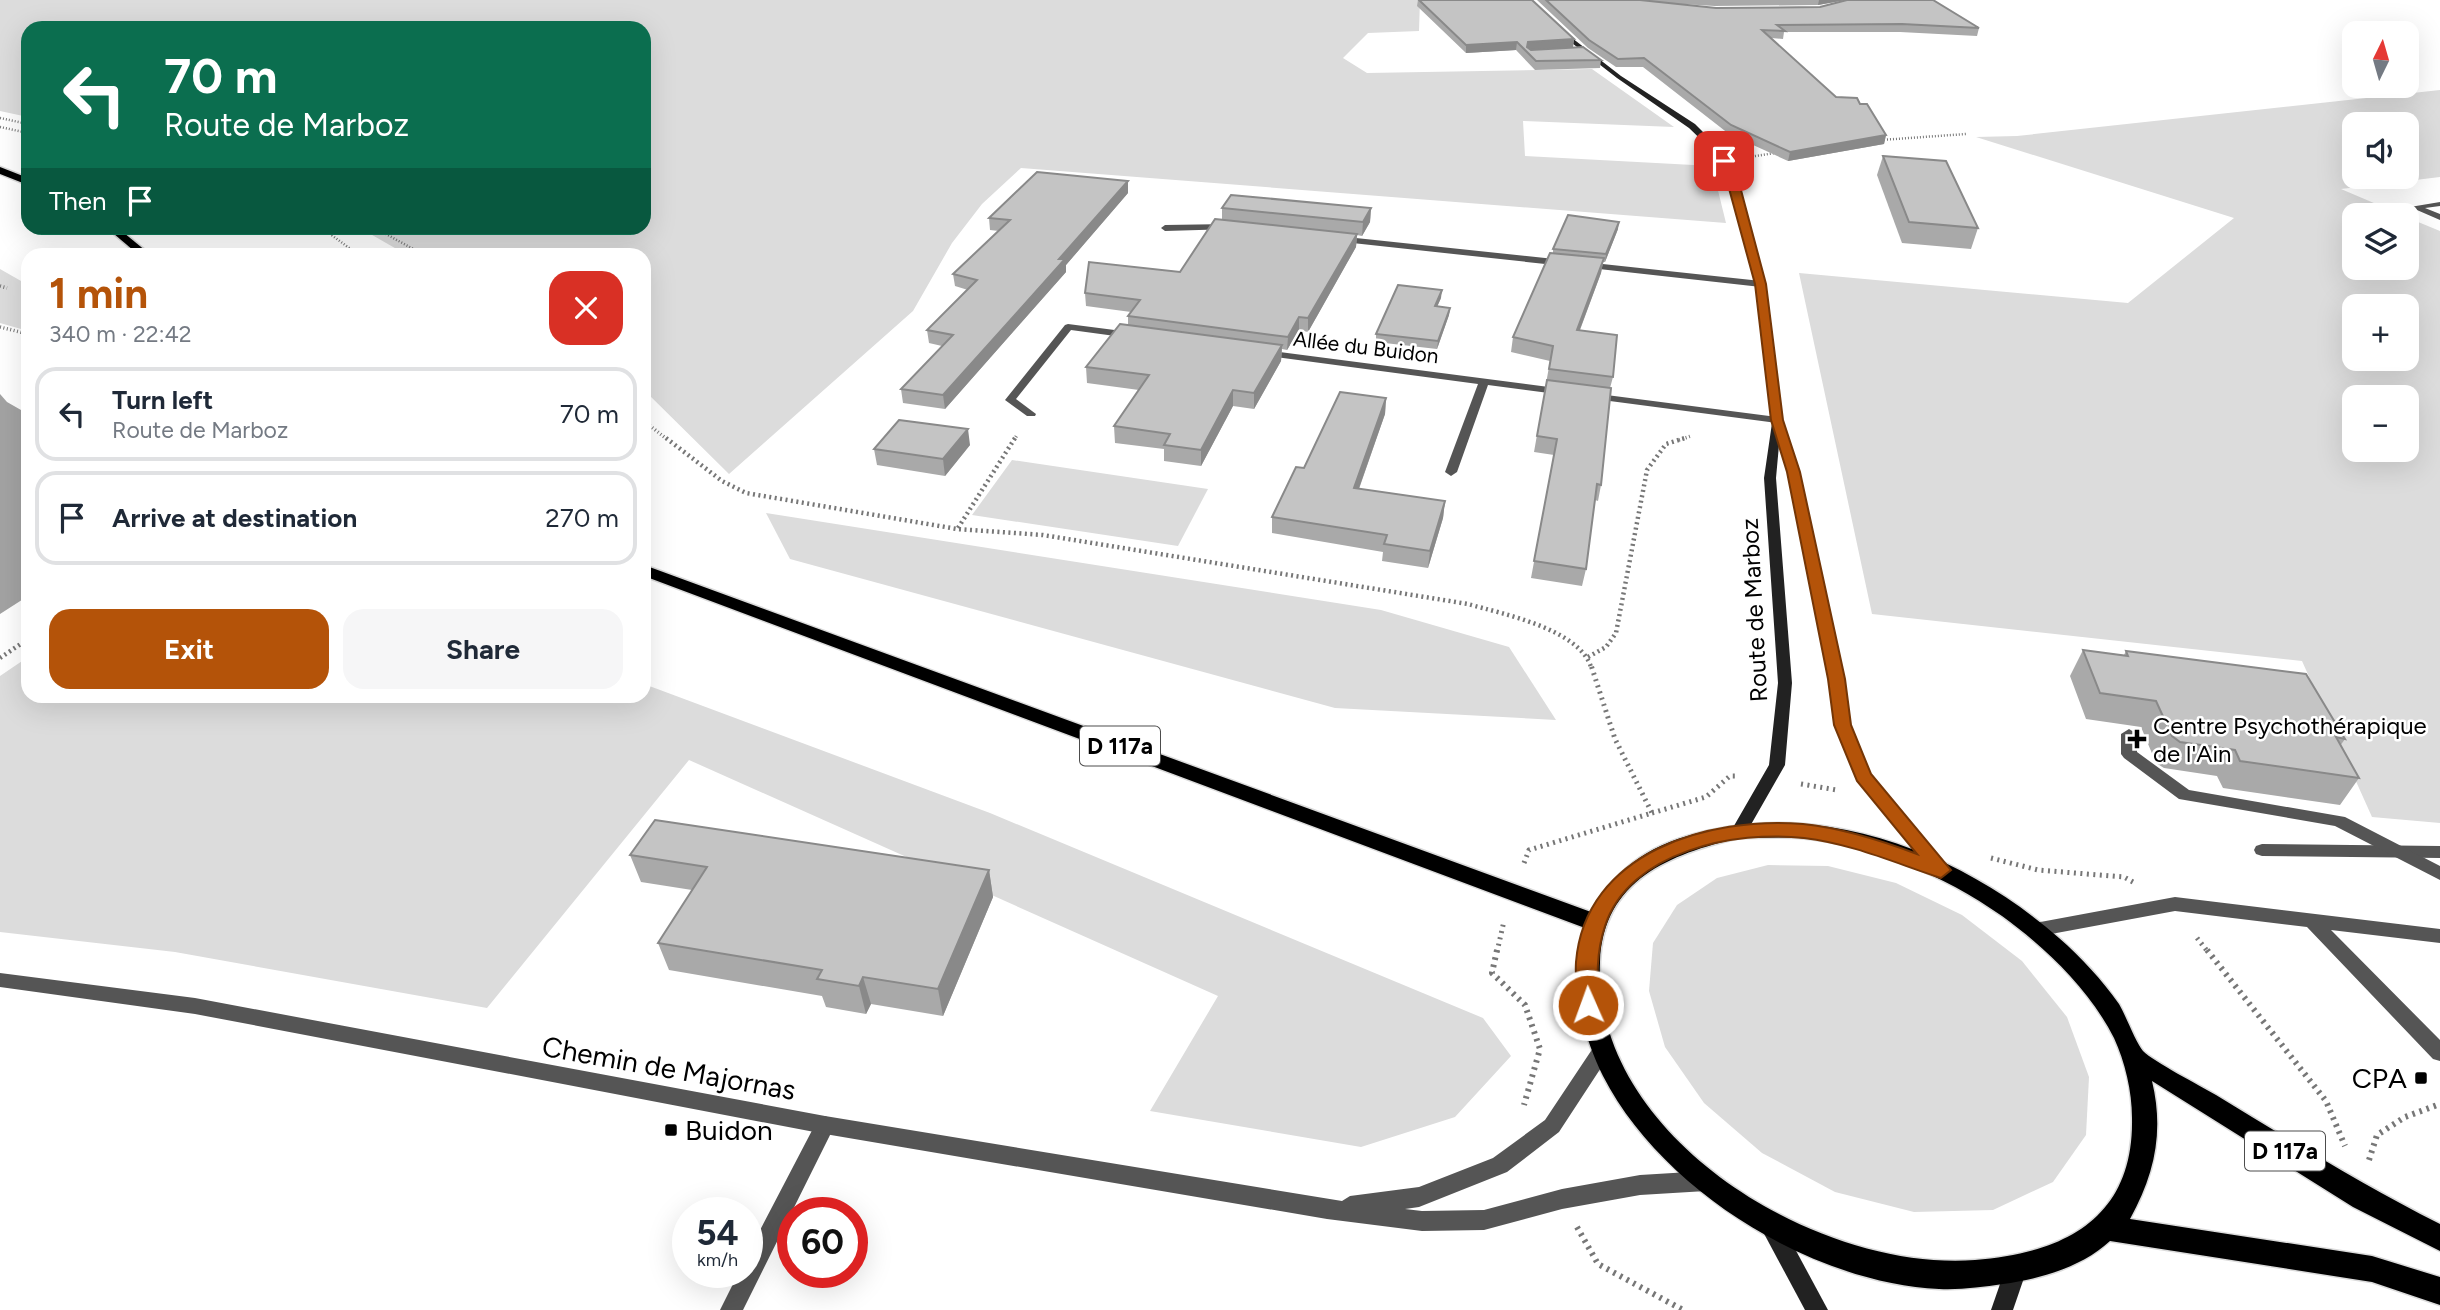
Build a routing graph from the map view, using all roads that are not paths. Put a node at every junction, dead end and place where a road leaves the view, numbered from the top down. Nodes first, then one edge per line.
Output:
1 (1552, 23) edge
2 (0, 170) edge
3 (21, 179) edge
4 (2440, 204) edge
5 (2440, 218) edge
6 (1165, 228) dead end
7 (1244, 229) edge
8 (121, 235) edge
9 (1326, 237) edge
10 (137, 248) edge
11 (1760, 284) junction
12 (1137, 337) edge
13 (1248, 351) edge
14 (1483, 382) junction
15 (1031, 414) road end
16 (1777, 420) junction
17 (1451, 471) dead end
18 (651, 572) edge
19 (2129, 734) dead end
20 (1739, 831) junction
21 (2262, 849) dead end
22 (2440, 852) edge
23 (2396, 853) junction
24 (1941, 870) junction
25 (2440, 874) edge
26 (2310, 919) junction
27 (1595, 923) junction
28 (2035, 930) junction
29 (2440, 936) edge
30 (0, 980) edge
31 (1602, 1051) junction
32 (2440, 1053) edge
33 (2133, 1057) junction
34 (825, 1125) junction
35 (1706, 1181) junction
36 (1327, 1209) junction
37 (1770, 1223) junction
38 (2107, 1228) junction
39 (2440, 1238) edge
40 (2015, 1272) junction
41 (2440, 1291) edge
42 (731, 1310) edge
43 (1817, 1310) edge
44 (2002, 1310) edge

1 - 11 main road, Route de Marboz
2 - 3 main road
4 - 5 street
6 - 7 street
8 - 10 main road
9 - 11 street
11 - 16 main road, Route de Marboz
12 - 15 street
13 - 14 street, Allée du Buidon
14 - 16 street, Allée du Buidon
14 - 17 street
16 - 20 main road, Route de Marboz
16 - 24 main road, Route de Marboz
18 - 27 main road, D 117a
19 - 23 street
20 - 24 main road
20 - 27 main road
21 - 23 street
22 - 23 street
23 - 25 street
24 - 28 main road
26 - 28 street
26 - 29 street
26 - 32 street
27 - 31 main road
28 - 33 main road
30 - 34 street, Chemin de Majornas
31 - 35 main road
31 - 36 street, Chemin de Majornas
33 - 38 main road
33 - 39 main road, D 117a
34 - 36 street, Chemin de Majornas
34 - 42 street
35 - 36 street, Chemin de Majornas
35 - 37 main road
37 - 40 main road
37 - 43 main road
38 - 40 main road
38 - 41 main road
40 - 44 main road

